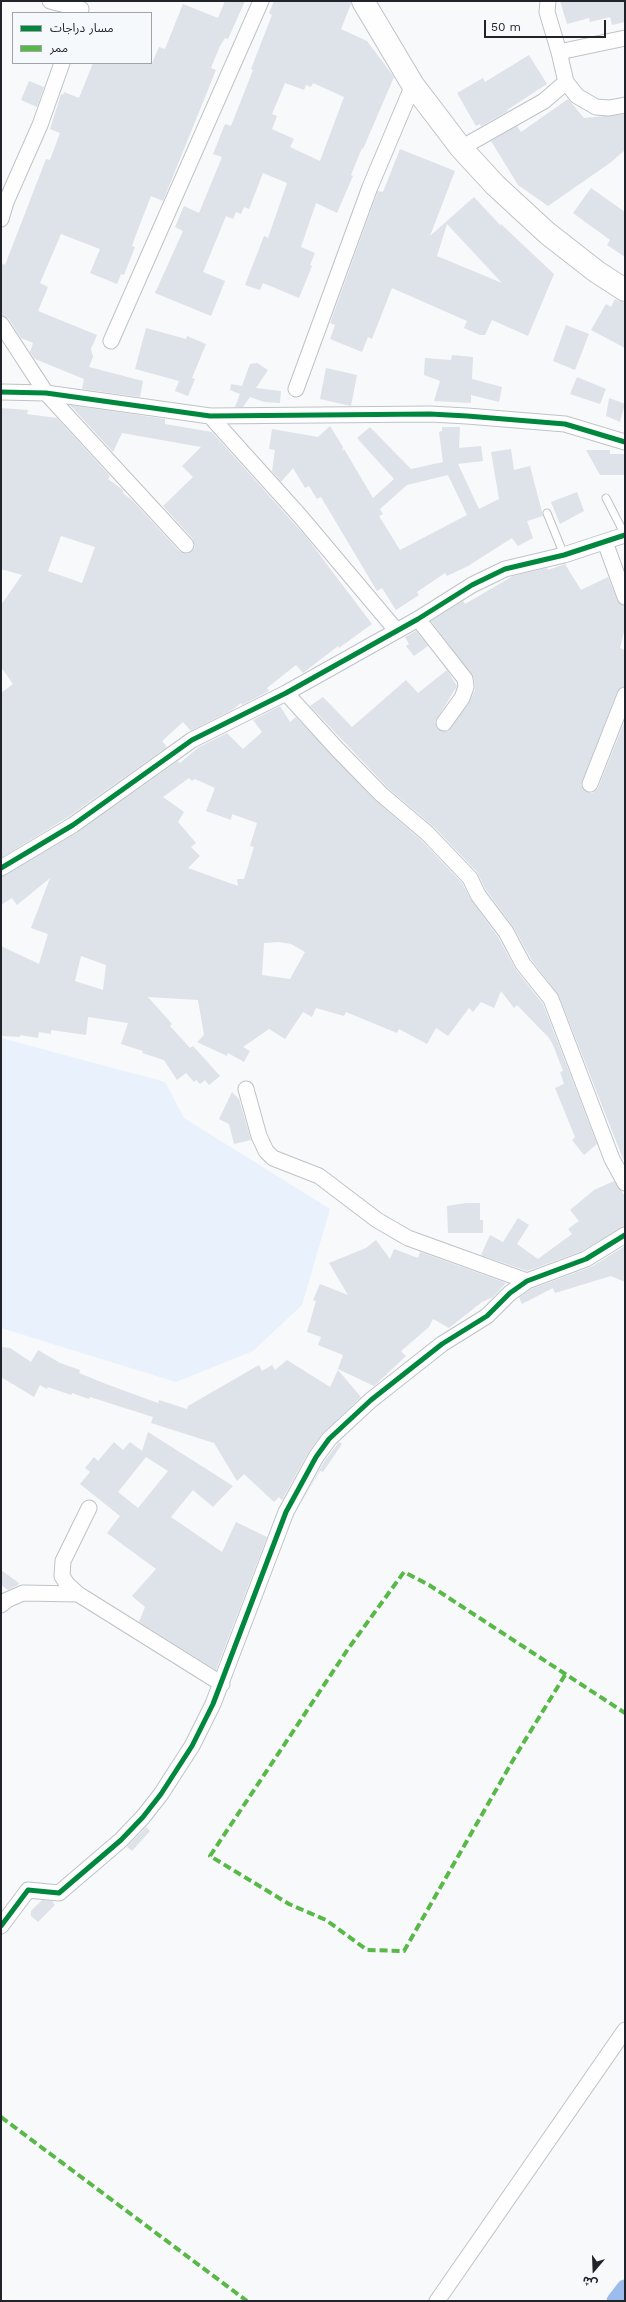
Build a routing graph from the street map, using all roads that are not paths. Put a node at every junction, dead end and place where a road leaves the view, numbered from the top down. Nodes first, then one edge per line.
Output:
1 (50, 1) edge
2 (262, 1) edge
3 (363, 1) edge
4 (548, 1) edge
5 (82, 8) edge
6 (625, 38) edge
7 (559, 52) junction
8 (62, 64) edge
9 (566, 82) junction
10 (413, 85) junction
11 (625, 105) edge
12 (461, 148) junction
13 (1, 219) edge
14 (625, 290) edge
15 (1, 324) edge
16 (111, 341) dead end
17 (296, 389) dead end
18 (1, 392) edge
19 (46, 393) junction
20 (210, 416) junction
21 (625, 442) edge
22 (606, 498) dead end
23 (547, 513) dead end
24 (625, 535) edge
25 (605, 542) junction
26 (186, 545) dead end
27 (564, 555) junction
28 (625, 597) edge
29 (418, 619) junction
30 (396, 630) junction
31 (286, 693) junction
32 (625, 695) edge
33 (444, 723) dead end
34 (590, 784) dead end
35 (1, 868) edge
36 (246, 1089) dead end
37 (625, 1183) edge
38 (625, 1235) edge
39 (527, 1281) junction
40 (89, 1508) dead end
41 (78, 1594) junction
42 (1, 1606) edge
43 (222, 1684) junction
44 (1, 1926) edge
45 (625, 2030) edge
46 (437, 2301) edge

1 - 5 street
2 - 16 street
3 - 10 main road
4 - 7 street
6 - 7 street
7 - 9 street
8 - 13 street
9 - 11 street
9 - 12 street
10 - 12 main road
10 - 17 street
12 - 14 main road
15 - 19 street
18 - 19 street
19 - 20 street
19 - 26 street
20 - 21 street
20 - 30 street
22 - 24 lane
23 - 27 lane
24 - 25 street
25 - 27 street
25 - 28 street
27 - 29 street
29 - 30 street
29 - 33 street
30 - 31 street
31 - 35 street
31 - 37 street
32 - 34 street
36 - 39 street
38 - 39 street
39 - 43 street
40 - 41 street
41 - 42 street
41 - 43 street
43 - 44 street
45 - 46 street

